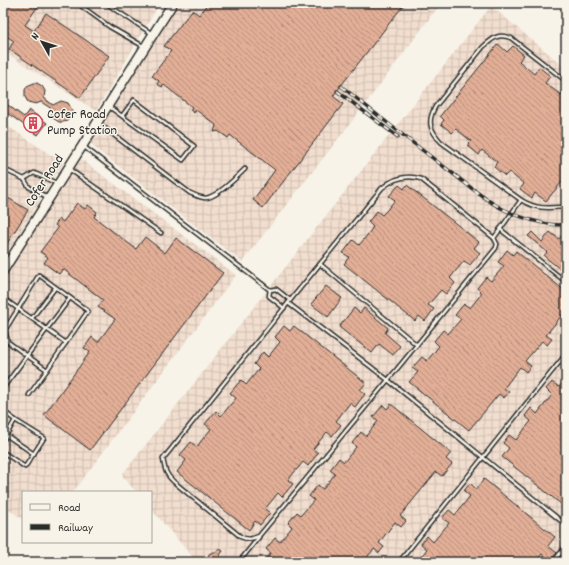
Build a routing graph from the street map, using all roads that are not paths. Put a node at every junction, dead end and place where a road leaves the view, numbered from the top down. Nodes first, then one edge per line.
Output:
1 (77, 3) edge
2 (108, 3) edge
3 (173, 3) edge
4 (153, 34) junction
5 (145, 48) junction
6 (566, 81) edge
7 (108, 106) junction
8 (122, 116) junction
9 (97, 123) junction
10 (83, 146) junction
11 (3, 169) edge
12 (68, 169) junction
13 (245, 169) dead end
14 (24, 179) junction
15 (59, 184) junction
16 (50, 198) junction
17 (521, 200) junction
18 (566, 207) edge
19 (500, 229) junction
20 (161, 233) dead end
21 (494, 238) junction
22 (320, 264) junction
23 (3, 271) edge
24 (566, 282) edge
25 (55, 288) junction
26 (270, 290) junction
27 (3, 298) edge
28 (70, 298) junction
29 (290, 300) junction
30 (288, 303) junction
31 (284, 308) junction
32 (18, 309) junction
33 (32, 318) junction
34 (46, 329) junction
35 (66, 343) junction
36 (417, 345) junction
37 (566, 354) edge
38 (27, 356) junction
39 (47, 370) junction
40 (388, 380) junction
41 (3, 388) edge
42 (29, 395) dead end
43 (3, 410) edge
44 (15, 420) junction
45 (6, 435) junction
46 (3, 441) edge
47 (3, 452) edge
48 (34, 454) junction
49 (483, 458) junction
50 (566, 525) edge
51 (259, 536) junction
52 (566, 546) edge
53 (239, 562) edge
54 (399, 562) edge
55 (553, 562) edge

1 - 5 lane
2 - 4 lane
3 - 4 street, Cofer Road
4 - 5 street, Cofer Road
5 - 7 street, Cofer Road
6 - 17 lane
7 - 8 lane
7 - 9 street, Cofer Road
8 - 8 lane
9 - 10 street, Cofer Road
9 - 13 lane
10 - 12 street, Cofer Road
10 - 26 lane
11 - 14 lane
12 - 15 street, Cofer Road
12 - 20 lane
14 - 15 lane
14 - 16 lane
15 - 16 street, Cofer Road
16 - 23 street, Cofer Road
17 - 18 lane
17 - 19 lane
19 - 21 lane
19 - 24 lane
21 - 22 lane
21 - 36 lane
22 - 29 lane
22 - 36 lane
25 - 28 lane
25 - 32 lane
25 - 33 lane
26 - 29 lane
26 - 31 lane
27 - 32 lane
28 - 34 lane
28 - 35 lane
29 - 30 lane
30 - 31 lane
30 - 40 lane
31 - 51 lane
32 - 33 lane
32 - 38 lane
33 - 34 lane
34 - 35 lane
34 - 38 lane
35 - 39 lane
36 - 40 lane
37 - 49 lane
38 - 39 lane
38 - 41 lane
39 - 42 lane
40 - 49 lane
40 - 51 lane
43 - 44 lane
44 - 45 lane
44 - 48 lane
45 - 46 lane
45 - 48 lane
47 - 48 lane
49 - 50 lane
49 - 54 lane
51 - 53 lane
52 - 55 lane

